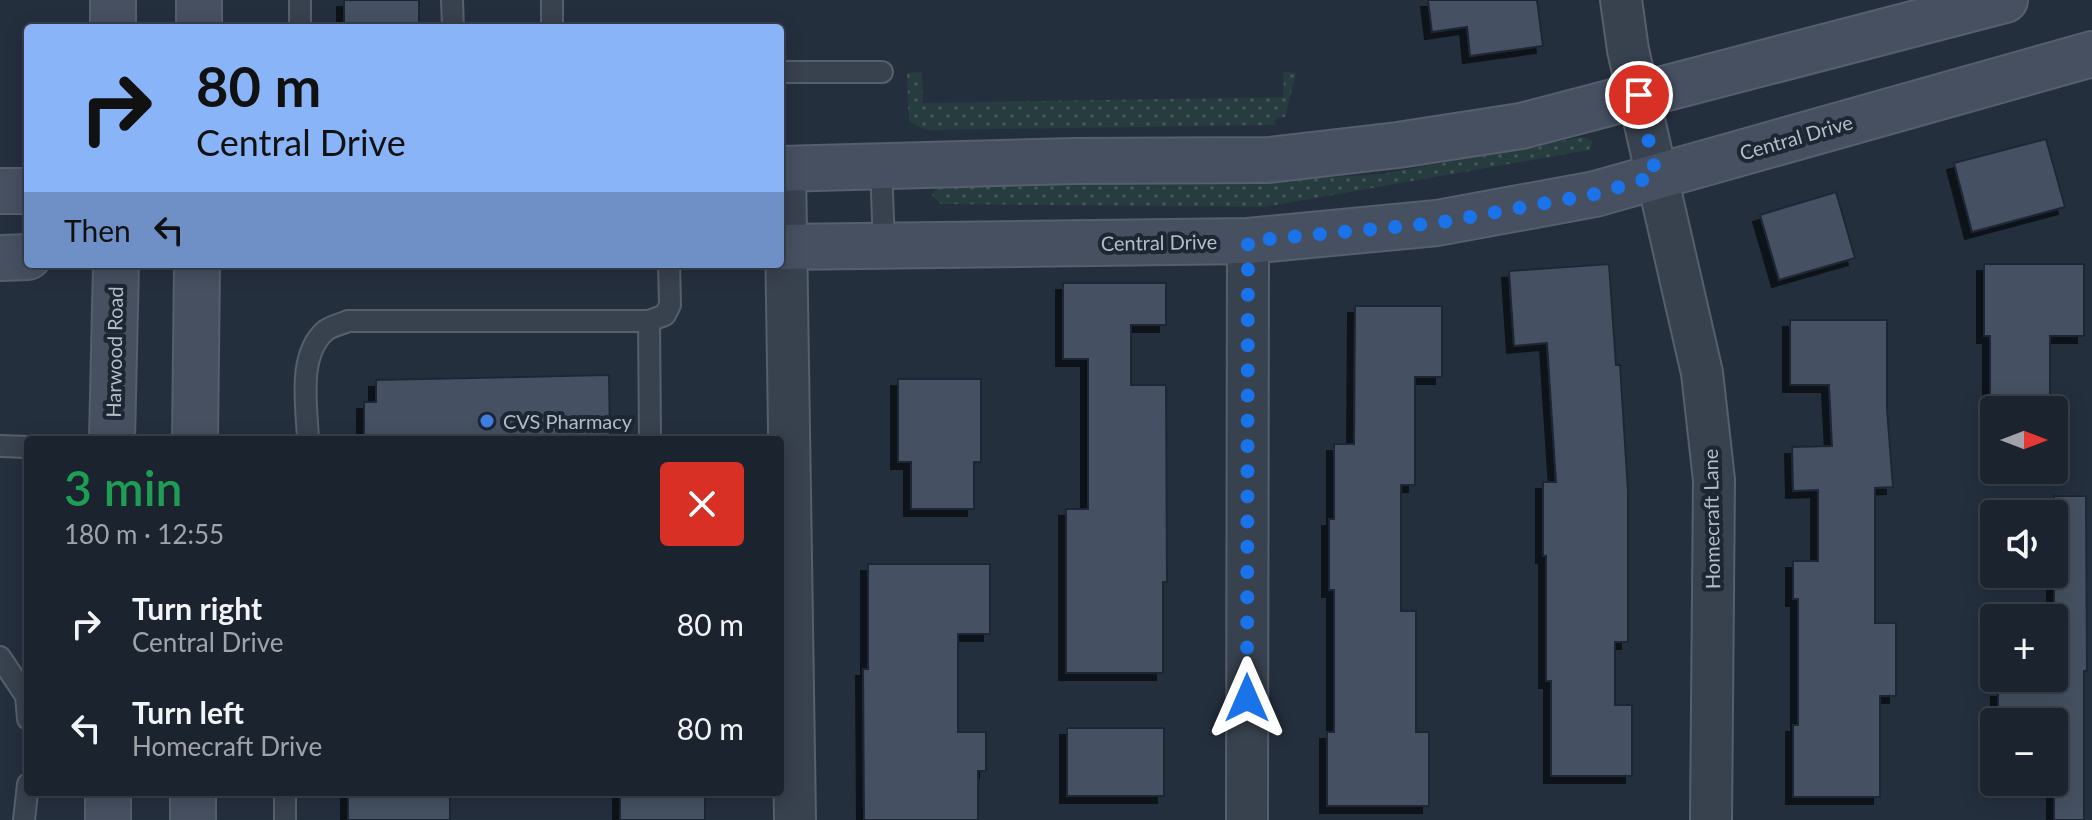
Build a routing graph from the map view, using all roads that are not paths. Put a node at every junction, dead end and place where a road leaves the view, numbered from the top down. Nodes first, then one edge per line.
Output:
1 (113, 0) edge
2 (199, 0) edge
3 (300, 0) edge
4 (452, 0) edge
5 (552, 0) edge
6 (1621, 0) edge
7 (2005, 0) edge
8 (113, 24) edge
9 (199, 24) edge
10 (300, 24) edge
11 (453, 24) edge
12 (552, 24) edge
13 (2092, 54) edge
14 (784, 72) edge
15 (882, 72) dead end
16 (1639, 95) junction
17 (881, 167) junction
18 (784, 169) edge
19 (1656, 176) junction
20 (0, 191) edge
21 (24, 191) edge
22 (1248, 241) junction
23 (884, 245) junction
24 (784, 247) edge
25 (24, 257) edge
26 (0, 258) edge
27 (116, 268) edge
28 (197, 268) edge
29 (669, 268) edge
30 (649, 321) junction
31 (112, 436) edge
32 (195, 436) edge
33 (308, 436) edge
34 (650, 436) edge
35 (0, 446) edge
36 (24, 447) edge
37 (0, 657) edge
38 (24, 693) edge
39 (27, 796) edge
40 (108, 796) edge
41 (193, 796) edge
42 (285, 796) edge
43 (24, 820) edge
44 (108, 820) edge
45 (193, 820) edge
46 (285, 820) edge
47 (795, 820) edge
48 (1247, 820) edge
49 (1711, 820) edge

1 - 8 main road
2 - 9 main road
3 - 10 lane
4 - 11 lane
5 - 12 lane
6 - 16 street, Homecraft Lane
7 - 16 main road
13 - 19 main road, Central Drive
14 - 15 lane
16 - 17 main road
16 - 19 street, Homecraft Lane
17 - 18 main road
17 - 23 lane
19 - 22 main road, Central Drive
19 - 49 street, Homecraft Lane
20 - 21 main road
22 - 23 main road, Central Drive
22 - 48 street
23 - 24 main road, Central Drive
24 - 47 street
25 - 26 main road
27 - 31 main road, Harwood Road
28 - 32 main road
29 - 30 lane
30 - 33 lane
30 - 34 lane
35 - 36 lane
37 - 38 lane
39 - 43 lane
40 - 44 main road
41 - 45 main road
42 - 46 lane

